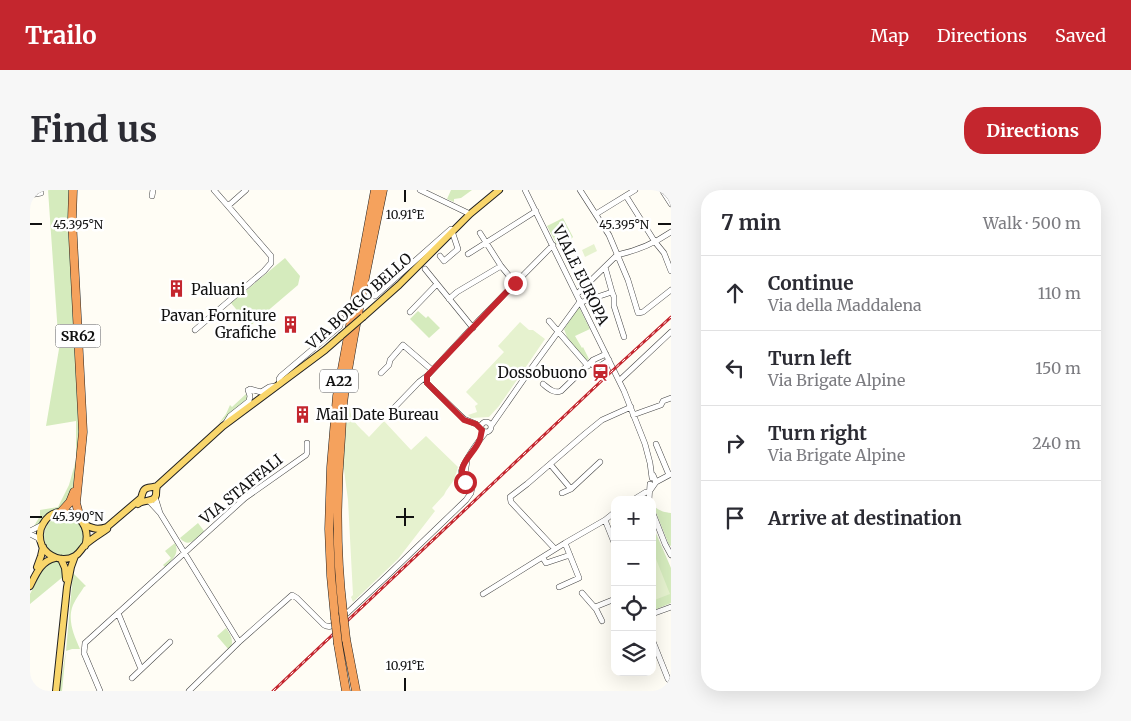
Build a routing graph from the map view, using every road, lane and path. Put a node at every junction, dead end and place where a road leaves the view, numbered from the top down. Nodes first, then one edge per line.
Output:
1 (41, 190) edge
2 (73, 190) edge
3 (214, 190) edge
4 (246, 190) edge
5 (375, 190) edge
6 (382, 190) edge
7 (420, 190) edge
8 (499, 190) edge
9 (526, 190) edge
10 (580, 190) edge
11 (635, 190) edge
12 (662, 190) edge
13 (625, 193) edge
14 (30, 195) edge
15 (671, 204) edge
16 (228, 206) junction
17 (536, 211) junction
18 (596, 214) junction
19 (469, 215) junction
20 (453, 231) junction
21 (671, 232) edge
22 (480, 233) dead end
23 (487, 242) junction
24 (655, 242) junction
25 (553, 245) junction
26 (468, 254) dead end
27 (617, 255) junction
28 (440, 256) dead end
29 (501, 266) junction
30 (605, 267) junction
31 (425, 269) dead end
32 (671, 272) edge
33 (515, 283) junction
34 (437, 284) junction
35 (671, 290) edge
36 (612, 292) junction
37 (577, 294) junction
38 (375, 296) dead end
39 (449, 299) junction
40 (581, 302) junction
41 (410, 312) dead end
42 (341, 318) dead end
43 (549, 321) dead end
44 (473, 328) junction
45 (195, 330) dead end
46 (558, 332) junction
47 (671, 332) edge
48 (624, 337) dead end
49 (606, 354) junction
50 (593, 360) junction
51 (609, 360) junction
52 (588, 366) junction
53 (432, 370) junction
54 (381, 373) dead end
55 (427, 376) junction
56 (620, 380) junction
57 (543, 384) dead end
58 (279, 385) junction
59 (249, 389) junction
60 (671, 398) edge
61 (258, 400) junction
62 (631, 408) junction
63 (392, 410) dead end
64 (634, 415) junction
65 (223, 426) junction
66 (484, 427) junction
67 (308, 443) dead end
68 (656, 444) dead end
69 (661, 457) junction
70 (600, 462) dead end
71 (650, 462) junction
72 (550, 464) junction
73 (668, 464) edge
74 (670, 475) edge
75 (653, 480) junction
76 (78, 481) junction
77 (571, 488) junction
78 (155, 491) junction
79 (649, 492) junction
80 (562, 493) dead end
81 (641, 496) edge
82 (649, 496) edge
83 (146, 499) junction
84 (61, 512) junction
85 (160, 513) junction
86 (611, 515) edge
87 (605, 520) junction
88 (656, 520) edge
89 (82, 521) junction
90 (42, 525) junction
91 (30, 532) edge
92 (614, 541) edge
93 (565, 543) junction
94 (41, 544) junction
95 (84, 546) junction
96 (555, 549) junction
97 (184, 553) junction
98 (570, 555) junction
99 (671, 555) edge
100 (75, 556) junction
101 (58, 558) junction
102 (543, 558) junction
103 (32, 583) edge
104 (67, 587) junction
105 (559, 587) dead end
106 (582, 593) dead end
107 (483, 594) dead end
108 (611, 600) edge
109 (594, 607) junction
110 (671, 607) edge
111 (118, 613) junction
112 (656, 613) edge
113 (602, 621) dead end
114 (170, 642) dead end
115 (239, 642) junction
116 (656, 656) edge
117 (141, 669) junction
118 (132, 678) dead end
119 (671, 682) edge
120 (56, 691) edge
121 (100, 691) edge
122 (189, 691) edge
123 (346, 691) edge
124 (356, 691) edge

1 - 14 street
2 - 76 highway, SR62
3 - 16 street
4 - 16 street
5 - 123 highway, A22, bridge
6 - 124 highway, A22, bridge
7 - 19 street
8 - 19 main road, VIA BORGO BELLO
9 - 17 street, VIALE EUROPA
10 - 18 street
11 - 13 street
12 - 15 street
13 - 18 street
13 - 24 street
16 - 45 street
17 - 23 street
17 - 25 street, VIALE EUROPA
18 - 27 street
19 - 20 main road, VIA BORGO BELLO
20 - 28 street
20 - 38 street, VIA BORGO BELLO
20 - 58 main road, VIA BORGO BELLO, bridge
21 - 24 street
22 - 23 street
23 - 26 street
23 - 29 street
24 - 27 street
24 - 32 street
25 - 33 street
25 - 37 street, VIALE EUROPA
27 - 30 street
27 - 35 street
29 - 33 street
29 - 39 street
30 - 36 street
30 - 37 street
31 - 34 street
33 - 44 street
34 - 39 street
34 - 41 street
36 - 40 street
36 - 48 street
37 - 40 street, VIALE EUROPA
39 - 44 street
40 - 46 street
40 - 49 street, VIALE EUROPA
42 - 58 street, VIA BORGO BELLO
43 - 46 street
44 - 53 street
46 - 52 street
46 - 66 street
47 - 56 street
49 - 50 street
49 - 51 street, VIALE EUROPA
50 - 51 street
50 - 52 street
51 - 56 street, VIALE EUROPA
52 - 57 street
53 - 54 street
53 - 55 street
55 - 63 street
55 - 66 street
56 - 62 street, VIALE EUROPA
58 - 59 street, VIA BORGO BELLO
58 - 61 main road, VIA BORGO BELLO
59 - 61 street
59 - 65 street, VIA BORGO BELLO
60 - 64 street
61 - 65 main road, VIA BORGO BELLO
62 - 64 street, VIALE EUROPA
62 - 72 street
64 - 71 street, VIALE EUROPA
65 - 78 main road, VIA BORGO BELLO
66 - 115 street
67 - 97 street, VIA STAFFALI
68 - 69 street
69 - 71 street
69 - 73 street
70 - 77 street
71 - 75 street, VIALE EUROPA
72 - 77 street
72 - 96 street
73 - 74 street
74 - 75 street
75 - 79 street, VIALE EUROPA
76 - 84 highway, SR62
76 - 89 highway, SR62
77 - 80 street
78 - 83 main road, VIA BORGO BELLO
78 - 83 main road, VIA BORGO BELLO
78 - 85 street
79 - 81 street
79 - 82 street, VIALE EUROPA
83 - 85 street
83 - 89 main road, VIA BORGO BELLO
83 - 95 main road, VIA BORGO BELLO
84 - 89 main road, VIA BORGO BELLO
84 - 90 main road, SR62
85 - 97 street
86 - 87 street
87 - 92 street
87 - 93 street
88 - 99 street
89 - 95 main road, SR62
90 - 91 street
90 - 94 main road
91 - 94 street
93 - 96 street
93 - 98 street
94 - 101 main road
94 - 103 main road
95 - 100 main road, VIA BORGO BELLO
96 - 102 street
97 - 111 street, VIA STAFFALI
97 - 115 street
98 - 102 street
98 - 105 street
100 - 101 main road
100 - 104 main road
101 - 103 main road
101 - 104 main road
102 - 107 street
104 - 120 main road
106 - 109 street
108 - 109 street
109 - 113 street
110 - 112 street
111 - 117 street
111 - 121 street, VIA STAFFALI
114 - 117 street
115 - 122 street
116 - 119 street
117 - 118 street

